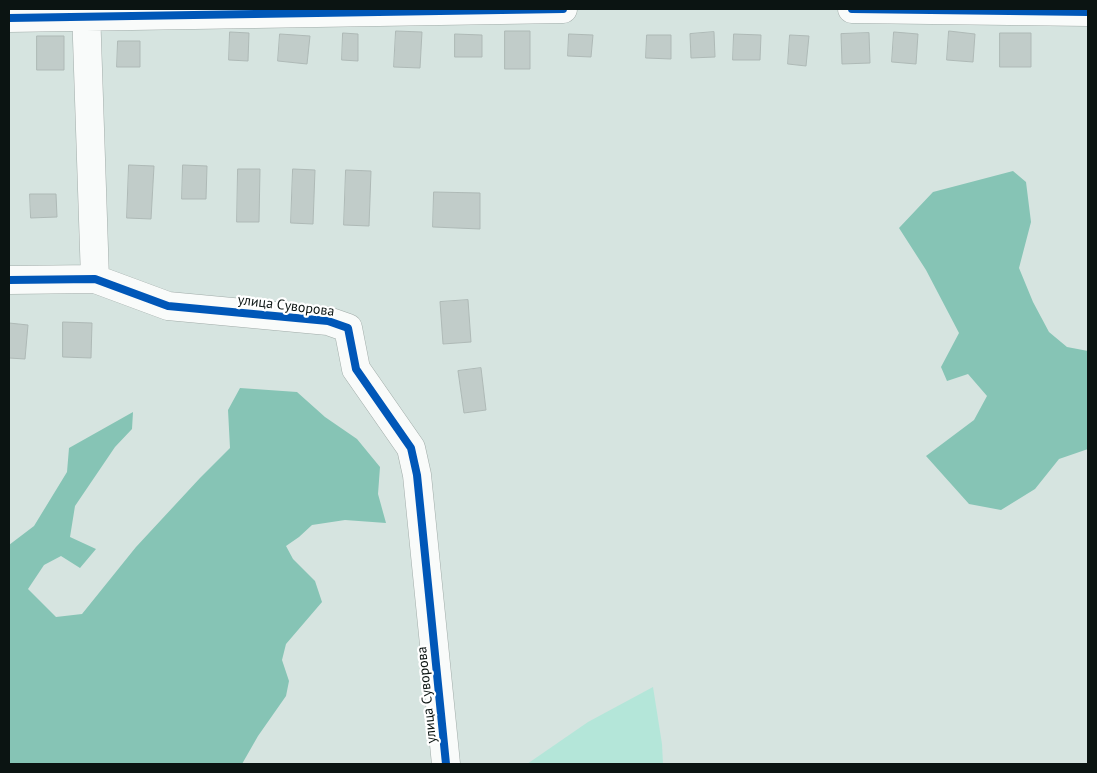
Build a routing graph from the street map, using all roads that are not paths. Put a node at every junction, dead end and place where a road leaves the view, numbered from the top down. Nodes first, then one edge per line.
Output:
1 (562, 9) edge
2 (852, 9) edge
3 (1088, 12) edge
4 (86, 13) edge
5 (9, 18) edge
6 (95, 279) junction
7 (9, 280) edge
8 (446, 764) edge

1 - 4 street
2 - 3 street
4 - 5 street
4 - 6 street
6 - 7 street, улица Суворова
6 - 8 street, улица Суворова

